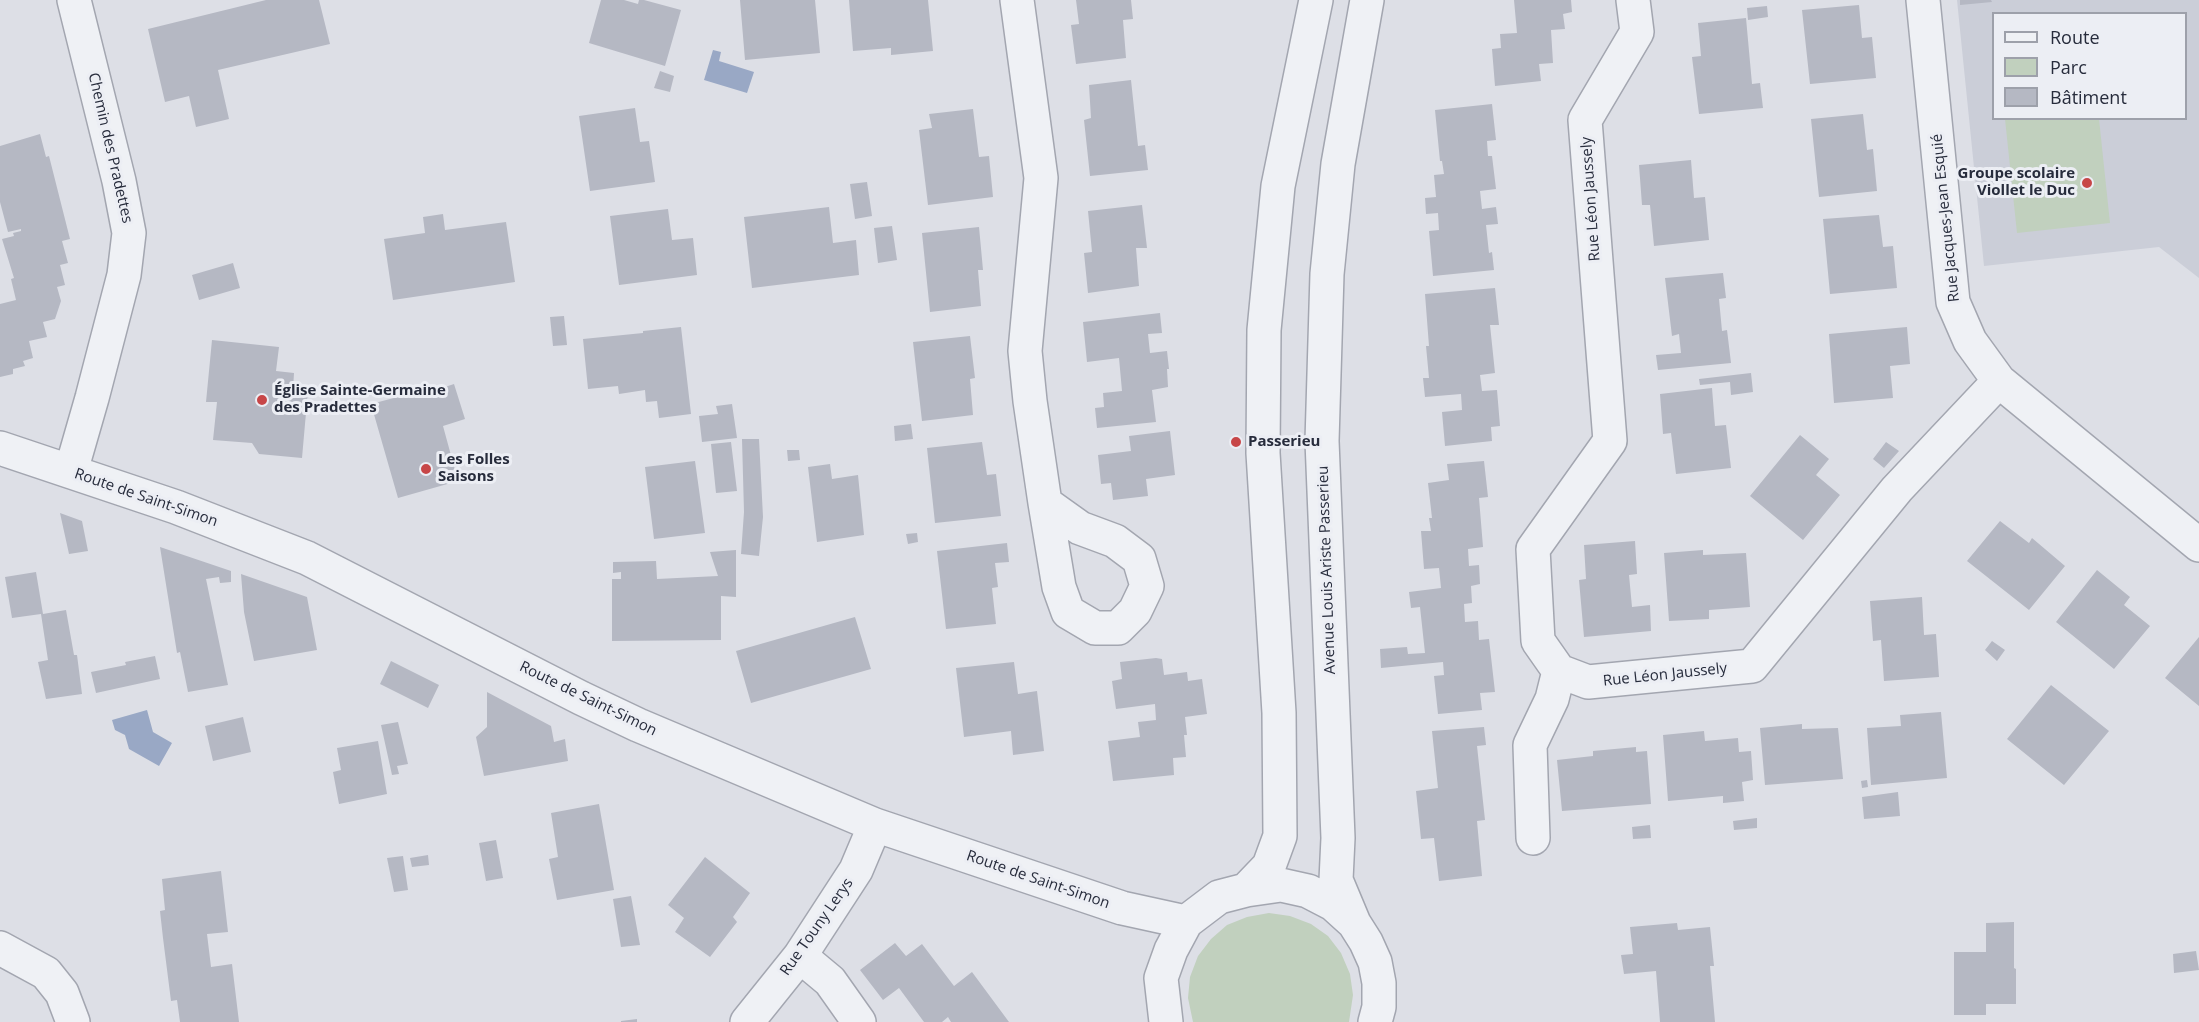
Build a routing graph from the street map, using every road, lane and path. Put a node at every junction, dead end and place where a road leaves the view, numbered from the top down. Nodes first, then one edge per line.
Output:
1 (74, 0) edge
2 (1017, 0) edge
3 (1316, 0) edge
4 (1367, 0) edge
5 (1633, 0) edge
6 (1923, 0) edge
7 (2000, 381) junction
8 (0, 448) edge
9 (71, 471) junction
10 (1045, 503) dead end
11 (2199, 545) edge
12 (1559, 671) junction
13 (875, 825) junction
14 (1533, 838) dead end
15 (1246, 890) junction
16 (1186, 922) junction
17 (1354, 923) junction
18 (0, 948) edge
19 (800, 956) junction
20 (73, 1022) edge
21 (747, 1022) edge
22 (859, 1022) edge
23 (1166, 1022) edge
24 (1375, 1022) edge

1 - 9 street, Chemin des Pradettes
2 - 10 street
3 - 15 street
4 - 17 street, Avenue Louis Ariste Passerieu
5 - 12 street, Rue Léon Jaussely
6 - 7 street, Rue Jacques-Jean Esquié
7 - 11 street, Rue Jacques-Jean Esquié
7 - 12 street, Rue Léon Jaussely
8 - 9 street, Route de Saint-Simon
9 - 13 street, Route de Saint-Simon
12 - 14 street
13 - 16 street, Route de Saint-Simon
13 - 19 street, Rue Touny Lerys
15 - 16 street
15 - 17 street
16 - 23 street
17 - 24 street
18 - 20 street
19 - 21 street, Rue Touny Lerys
19 - 22 street

